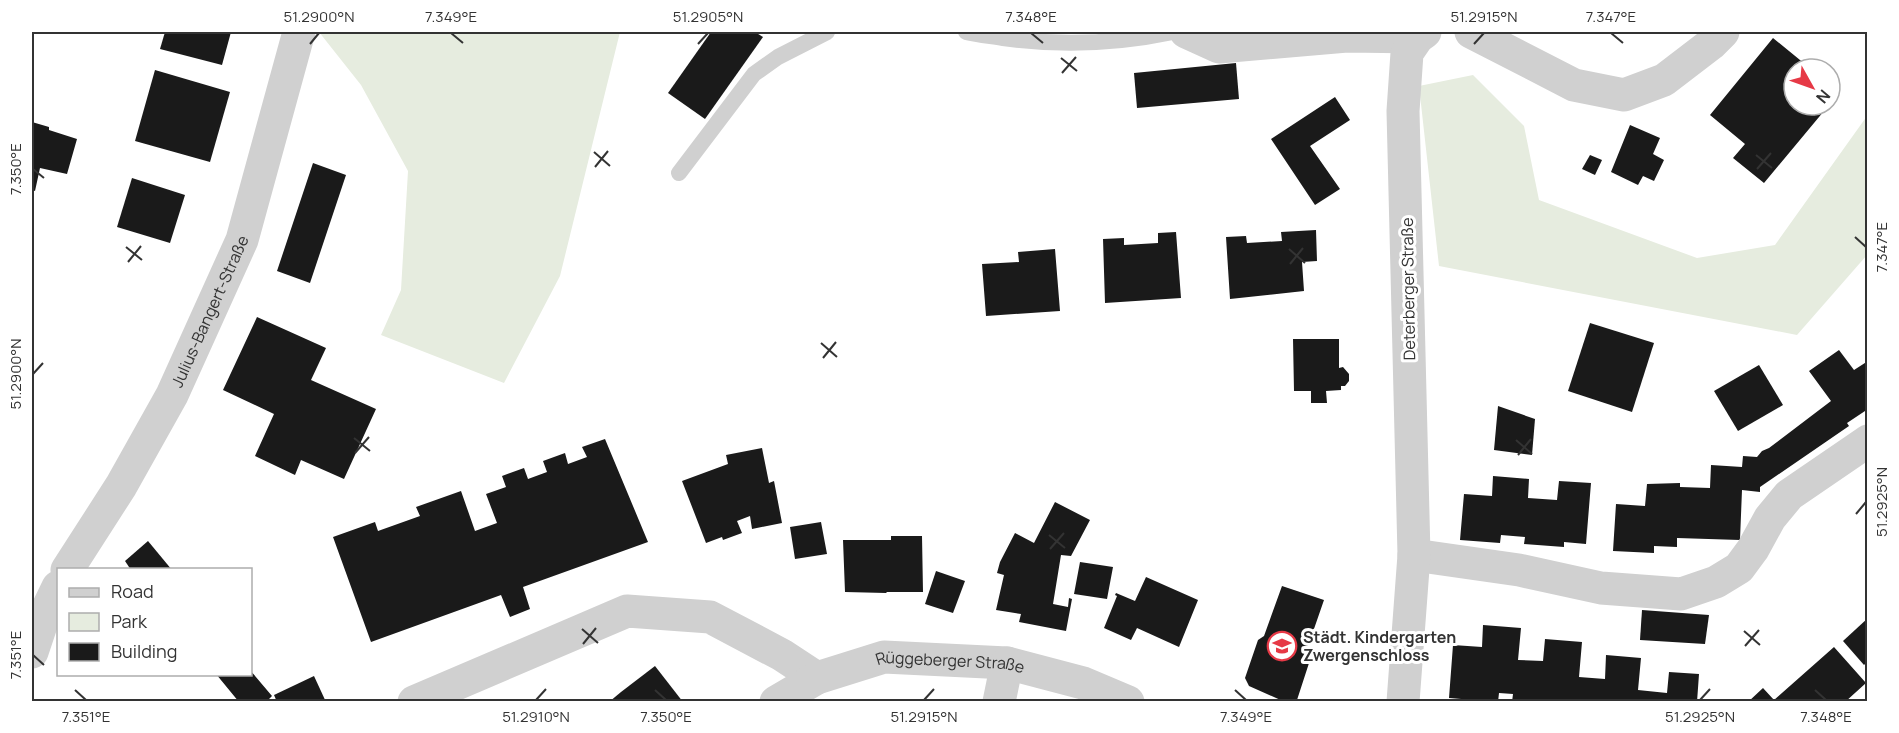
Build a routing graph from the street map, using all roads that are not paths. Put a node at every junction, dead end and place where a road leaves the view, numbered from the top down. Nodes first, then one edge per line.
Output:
1 (299, 32) edge
2 (827, 32) edge
3 (966, 32) edge
4 (1173, 32) edge
5 (1186, 32) edge
6 (1471, 32) edge
7 (1723, 32) edge
8 (1421, 34) edge
9 (679, 173) dead end
10 (1868, 441) edge
11 (1414, 555) junction
12 (68, 568) edge
13 (57, 589) edge
14 (32, 652) edge
15 (1007, 663) junction
16 (817, 678) junction
17 (414, 702) edge
18 (776, 702) edge
19 (999, 702) edge
20 (1128, 702) edge
21 (1403, 702) edge

1 - 12 street, Julius-Bangert-Straße
2 - 9 lane
3 - 4 lane
5 - 8 street
6 - 7 street
8 - 11 street, Deterberger Straße
10 - 11 street
11 - 21 street, Deterberger Straße
13 - 14 street
15 - 16 street, Rüggeberger Straße
15 - 19 street
15 - 20 street, Rüggeberger Straße
16 - 17 street
16 - 18 street, Rüggeberger Straße

